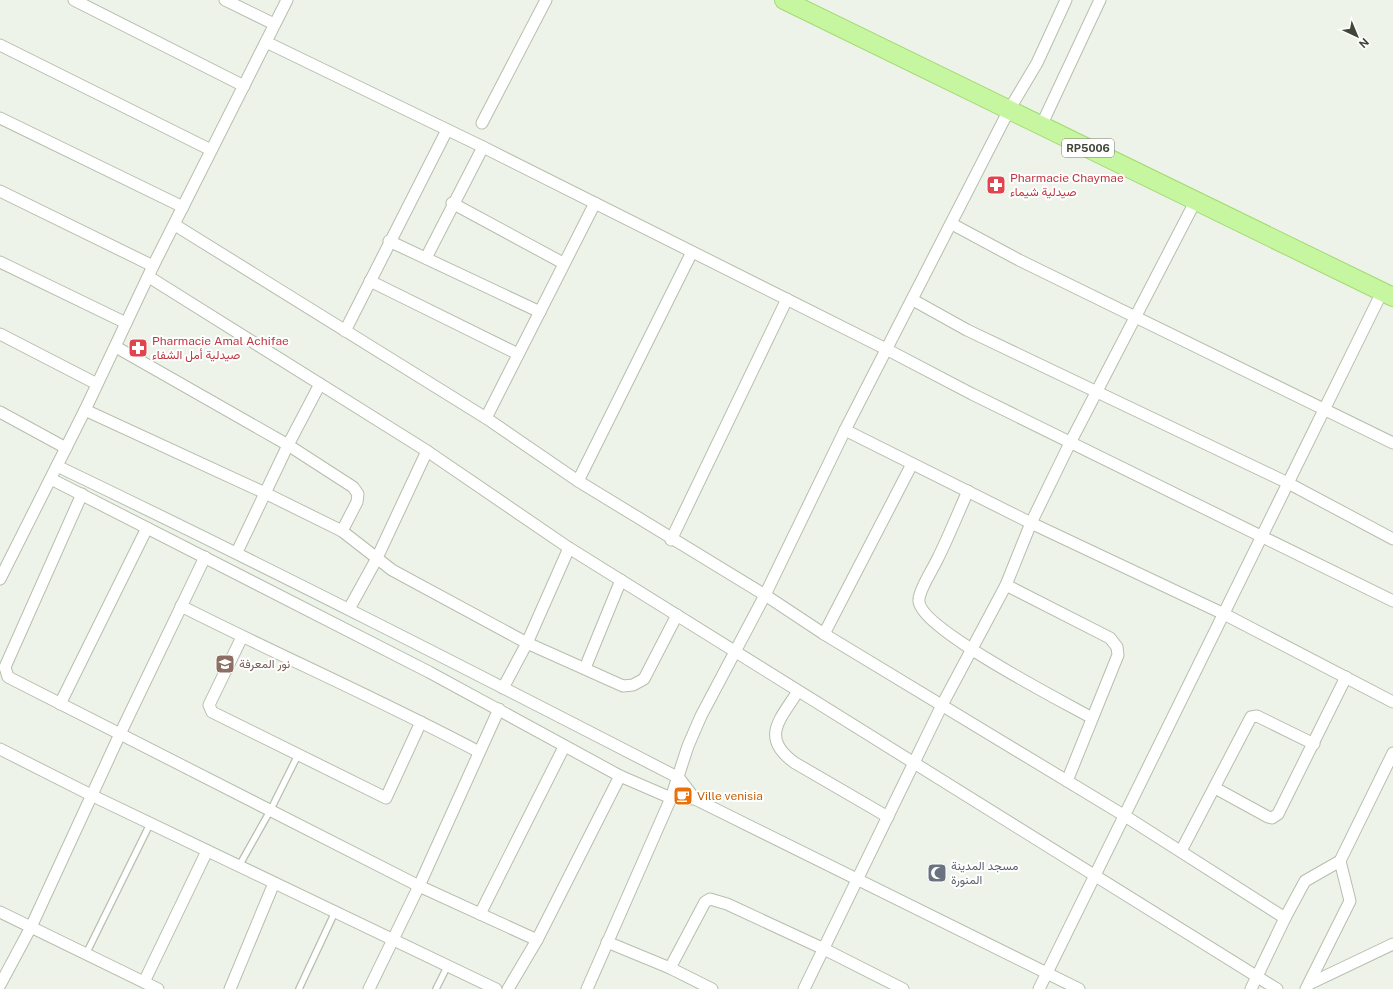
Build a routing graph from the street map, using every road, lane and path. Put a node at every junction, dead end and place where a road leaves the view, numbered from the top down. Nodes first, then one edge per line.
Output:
1 (74, 0) edge
2 (225, 0) edge
3 (287, 0) edge
4 (546, 0) edge
5 (784, 0) edge
6 (1066, 0) edge
7 (1100, 0) edge
8 (274, 24) junction
9 (266, 42) junction
10 (0, 45) edge
11 (244, 86) junction
12 (1009, 110) junction
13 (0, 118) edge
14 (482, 123) dead end
15 (1042, 126) junction
16 (447, 130) junction
17 (483, 147) junction
18 (211, 150) junction
19 (0, 191) edge
20 (1196, 200) junction
21 (452, 204) junction
22 (595, 204) junction
23 (183, 207) junction
24 (952, 224) junction
25 (176, 225) junction
26 (389, 241) junction
27 (692, 252) junction
28 (426, 258) junction
29 (0, 262) edge
30 (563, 263) junction
31 (153, 266) junction
32 (149, 277) junction
33 (370, 281) junction
34 (1388, 294) edge
35 (787, 299) junction
36 (913, 300) junction
37 (540, 312) junction
38 (1136, 317) junction
39 (126, 323) junction
40 (345, 331) junction
41 (0, 334) edge
42 (116, 347) junction
43 (886, 349) junction
44 (518, 354) junction
45 (96, 384) junction
46 (320, 384) junction
47 (1097, 394) junction
48 (1325, 408) junction
49 (85, 410) junction
50 (1, 415) edge
51 (486, 418) junction
52 (845, 430) junction
53 (1070, 443) junction
54 (1393, 443) edge
55 (288, 445) junction
56 (66, 448) junction
57 (427, 451) junction
58 (912, 464) junction
59 (57, 466) junction
60 (51, 478) junction
61 (578, 482) junction
62 (1288, 483) junction
63 (968, 491) junction
64 (265, 493) junction
65 (82, 494) junction
66 (1031, 523) junction
67 (147, 528) junction
68 (342, 531) junction
69 (1263, 536) junction
70 (1393, 539) edge
71 (671, 540) junction
72 (569, 548) junction
73 (237, 552) junction
74 (205, 557) junction
75 (376, 560) junction
76 (0, 579) edge
77 (621, 580) junction
78 (1006, 585) junction
79 (764, 595) junction
80 (1393, 601) edge
81 (182, 606) junction
82 (349, 609) junction
83 (1224, 614) junction
84 (677, 615) junction
85 (824, 634) junction
86 (242, 637) junction
87 (527, 643) junction
88 (735, 651) junction
89 (972, 651) junction
90 (584, 668) junction
91 (1346, 677) junction
92 (503, 688) junction
93 (798, 691) junction
94 (1393, 702) edge
95 (60, 704) junction
96 (942, 705) junction
97 (499, 709) junction
98 (1092, 718) junction
99 (421, 722) junction
100 (120, 734) junction
101 (1314, 744) junction
102 (564, 747) junction
103 (0, 749) edge
104 (479, 752) junction
105 (1393, 753) edge
106 (298, 755) junction
107 (914, 763) junction
108 (620, 776) junction
109 (679, 778) junction
110 (1067, 781) junction
111 (1215, 788) junction
112 (91, 795) junction
113 (671, 798) junction
114 (695, 799) junction
115 (270, 811) junction
116 (1125, 816) junction
117 (888, 817) junction
118 (150, 824) junction
119 (207, 851) junction
120 (1181, 851) junction
121 (1340, 861) junction
122 (240, 866) junction
123 (1096, 875) junction
124 (857, 880) junction
125 (274, 883) junction
126 (418, 886) junction
127 (0, 912) edge
128 (335, 912) junction
129 (480, 914) junction
130 (1285, 918) junction
131 (31, 927) junction
132 (392, 940) junction
133 (537, 940) junction
134 (607, 942) junction
135 (1393, 944) edge
136 (824, 949) junction
137 (86, 954) junction
138 (447, 967) junction
139 (670, 968) junction
140 (1047, 973) junction
141 (1256, 977) junction
142 (144, 982) junction
143 (0, 985) edge
144 (1308, 987) edge
145 (158, 989) edge
146 (230, 989) edge
147 (300, 989) edge
148 (369, 989) edge
149 (436, 989) edge
150 (496, 989) edge
151 (508, 989) edge
152 (587, 989) edge
153 (712, 989) edge
154 (804, 989) edge
155 (903, 989) edge
156 (1039, 989) edge
157 (1079, 989) edge
158 (1250, 989) edge
159 (1277, 989) edge

1 - 11 street
2 - 8 street
3 - 8 street
4 - 14 street
5 - 12 main road, RP5006
6 - 12 street
7 - 15 street
8 - 9 street
9 - 11 street
9 - 16 street
10 - 18 street
11 - 18 street
12 - 15 main road, RP5006
12 - 24 street
13 - 23 street
15 - 20 main road, RP5006
16 - 17 street
16 - 26 street
17 - 21 street
17 - 22 street
18 - 23 street
19 - 31 street
20 - 34 main road, RP5006
20 - 38 street
21 - 28 street
21 - 30 street
22 - 27 street
22 - 30 street
23 - 25 street
24 - 36 street
24 - 38 street
25 - 31 street
25 - 40 street
26 - 28 street
26 - 33 street
27 - 35 street
27 - 61 street
28 - 37 street
29 - 39 street
30 - 37 street
31 - 32 street
32 - 39 street
32 - 46 street
33 - 40 street
33 - 44 street
34 - 48 street
35 - 43 street
35 - 71 street
36 - 43 street
36 - 47 street
37 - 44 street
38 - 47 street
38 - 48 street
39 - 42 street
40 - 51 street
41 - 45 street
42 - 45 street
42 - 55 street
43 - 52 street
43 - 53 street
44 - 51 street
45 - 49 street
46 - 55 street
46 - 57 street
47 - 53 street
47 - 62 street
48 - 54 street
48 - 62 street
49 - 56 street
49 - 64 street
50 - 56 street
51 - 61 street
52 - 58 street
52 - 79 street
53 - 66 street
53 - 69 street
55 - 64 street
55 - 68 street
56 - 59 street
57 - 72 street
57 - 75 street
58 - 63 street
58 - 85 street
59 - 60 street
59 - 73 street
60 - 65 street
60 - 76 street
61 - 71 street
62 - 69 street
62 - 70 street
63 - 66 street
63 - 89 street
64 - 68 street
64 - 73 street
65 - 67 street
65 - 95 street
66 - 78 street
66 - 83 street
67 - 74 street
67 - 95 street
68 - 75 street
69 - 80 street
69 - 83 street
71 - 79 street
72 - 77 street
72 - 87 street
73 - 82 street
74 - 81 street
74 - 97 street
75 - 82 street
75 - 87 street
77 - 84 street
77 - 90 street
78 - 89 street
78 - 98 street
79 - 85 street
79 - 88 street
81 - 86 street
81 - 100 street
82 - 92 street
83 - 91 street
83 - 116 street
84 - 88 street
84 - 90 street
85 - 96 street
86 - 99 street
86 - 106 street
87 - 90 street
87 - 92 street
88 - 93 street
88 - 109 street
89 - 96 street
89 - 98 street
91 - 94 street
91 - 101 street
92 - 109 street
93 - 107 street
93 - 117 street
95 - 100 street
96 - 107 street
96 - 110 street
97 - 102 street
97 - 104 street
98 - 110 street
99 - 104 street
99 - 106 street
100 - 112 street
100 - 115 street
101 - 111 street
101 - 111 street
102 - 108 street
102 - 129 street
103 - 112 street
104 - 126 street
105 - 121 street
106 - 115 lane
107 - 117 street
107 - 123 street
108 - 113 street
108 - 133 street
109 - 113 street
109 - 114 street
110 - 116 street
111 - 120 street
112 - 118 street
112 - 131 street
113 - 114 street
113 - 134 street
114 - 124 street
115 - 122 lane
115 - 126 street
116 - 120 street
116 - 123 street
117 - 124 street
118 - 119 street
118 - 137 lane
119 - 122 street
119 - 142 street
120 - 130 street
121 - 130 street
121 - 144 street
122 - 125 street
123 - 140 street
123 - 141 street
124 - 136 street
124 - 140 street
125 - 128 street
125 - 146 street
126 - 129 street
126 - 132 street
127 - 131 street
128 - 132 street
128 - 147 lane
129 - 133 street
130 - 141 street
131 - 137 street
131 - 143 street
132 - 138 street
132 - 148 street
133 - 151 street
134 - 139 street
134 - 152 street
135 - 144 street
136 - 139 street
136 - 154 street
136 - 155 street
137 - 142 street
138 - 149 lane
138 - 150 street
139 - 153 street
140 - 156 street
140 - 157 street
141 - 158 street
141 - 159 street
142 - 145 street

